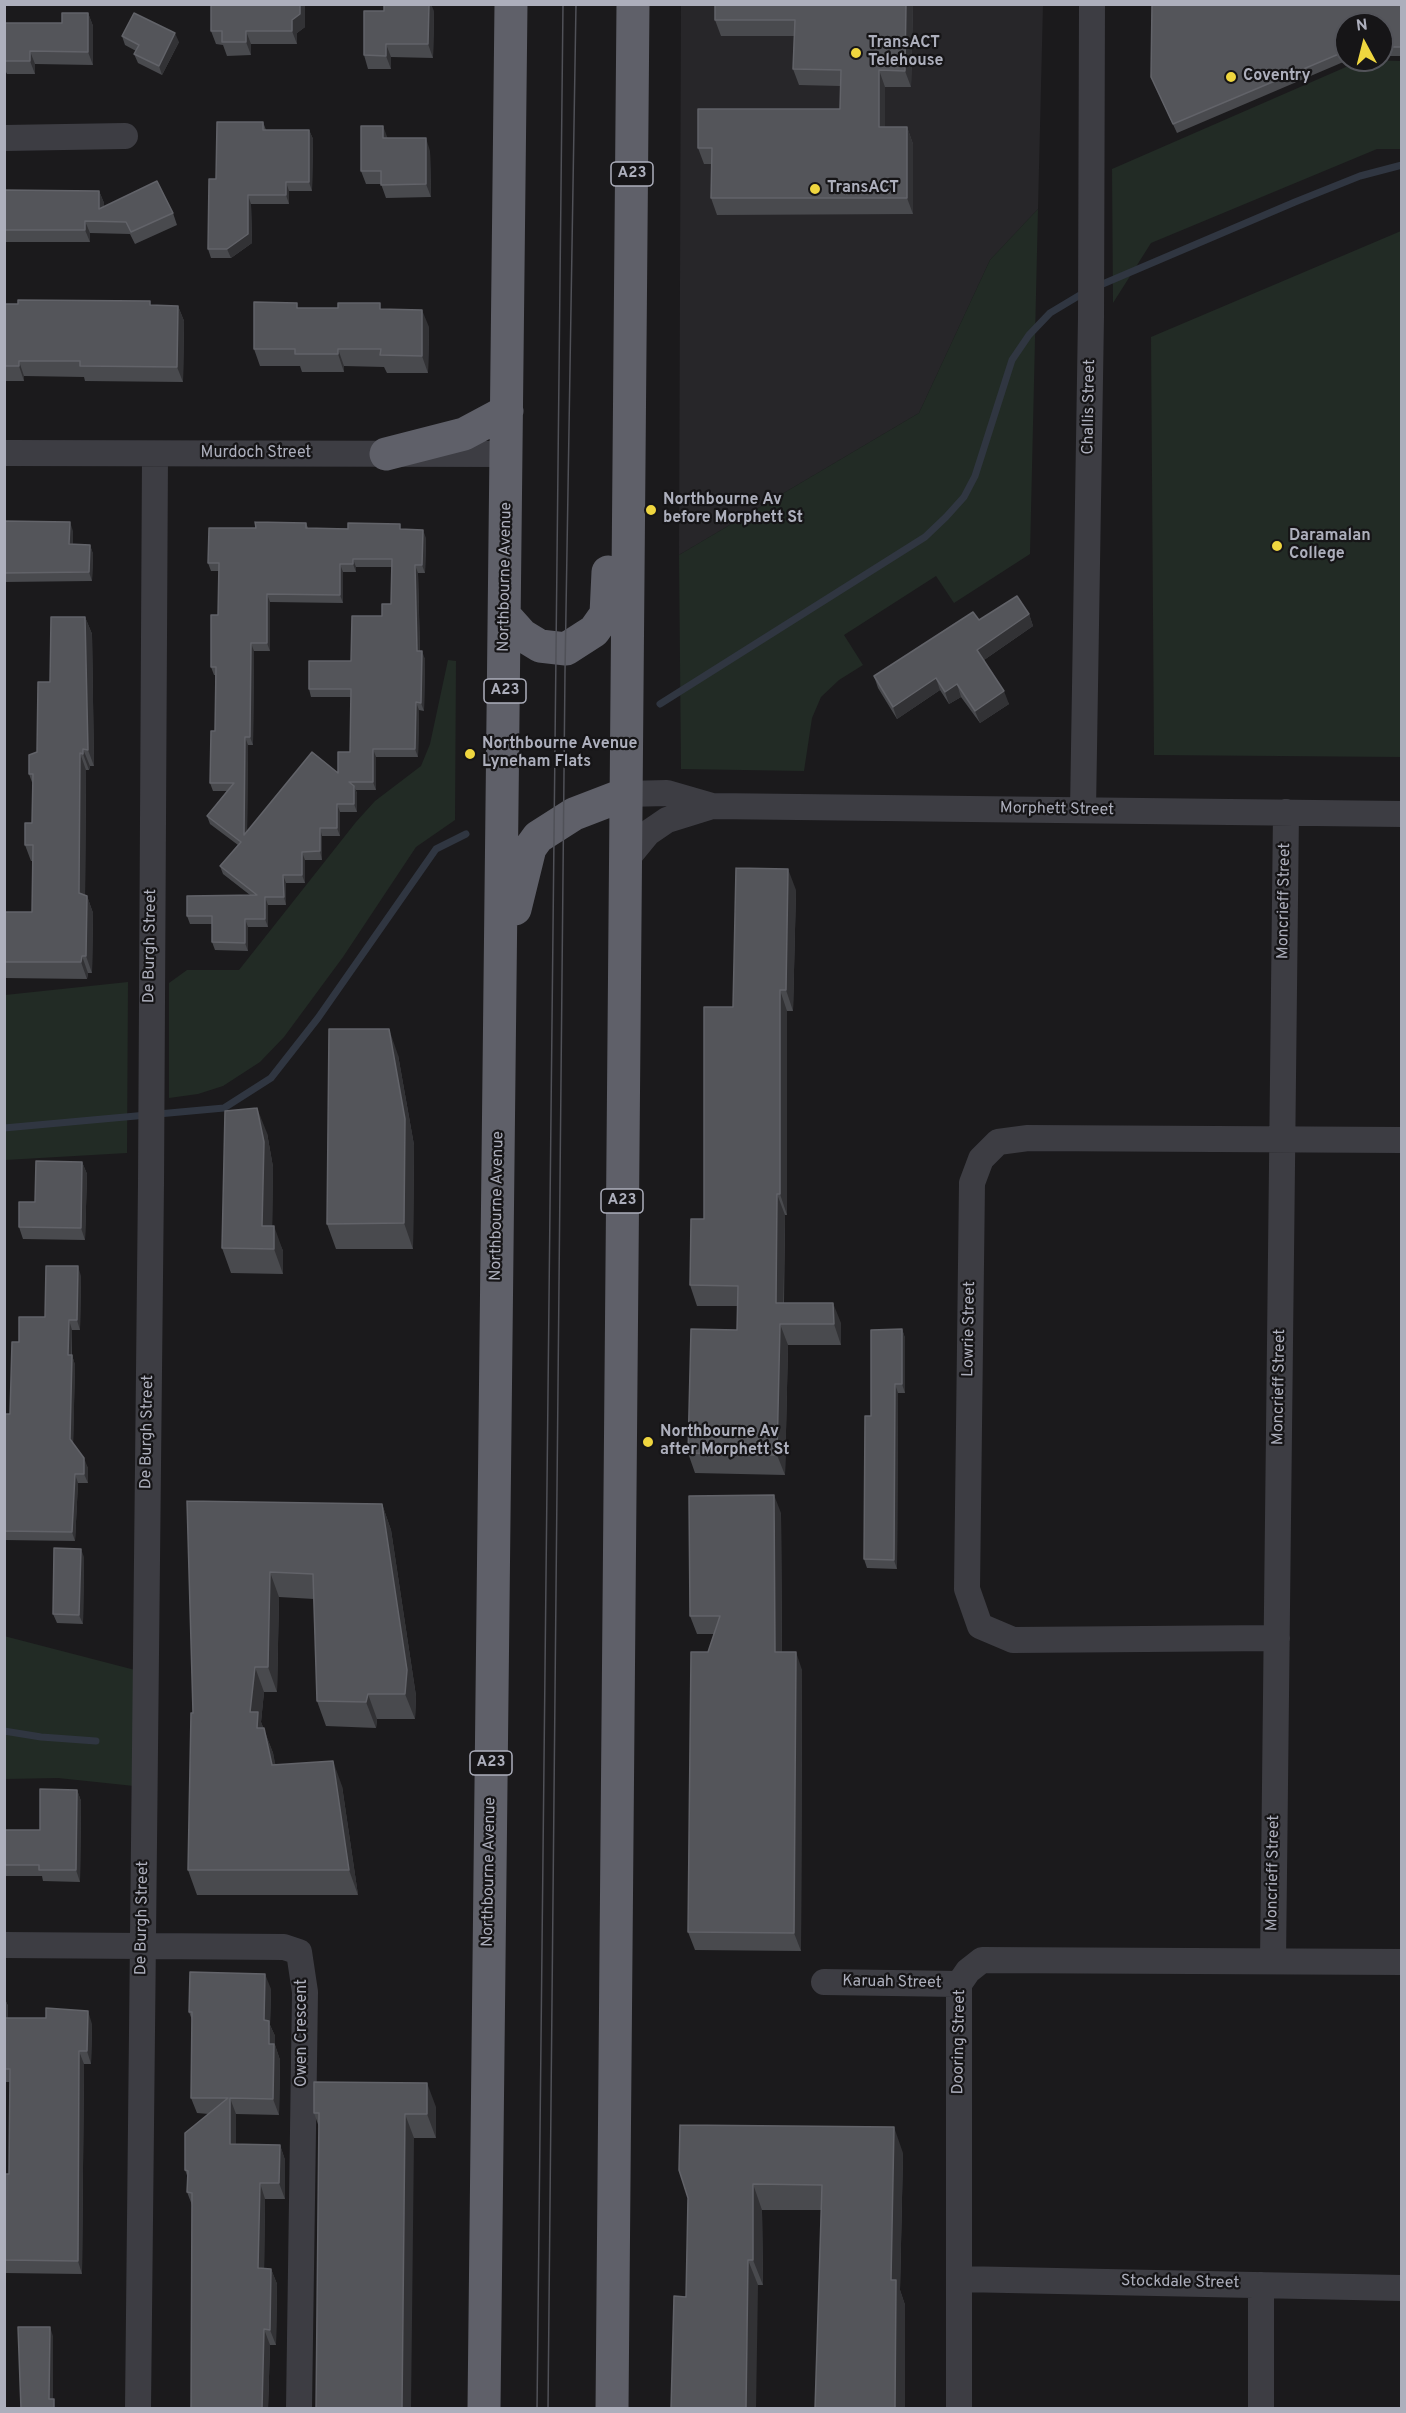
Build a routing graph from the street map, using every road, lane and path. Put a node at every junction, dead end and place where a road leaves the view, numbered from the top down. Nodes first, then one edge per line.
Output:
1 (511, 4) edge
2 (633, 4) edge
3 (1092, 4) edge
4 (125, 136) dead end
5 (4, 138) edge
6 (630, 343) junction
7 (507, 411) junction
8 (4, 453) edge
9 (386, 454) junction
10 (507, 454) junction
11 (154, 455) junction
12 (506, 616) junction
13 (626, 794) junction
14 (712, 806) junction
15 (1083, 810) junction
16 (1286, 812) junction
17 (1401, 814) edge
18 (625, 861) junction
19 (502, 928) junction
20 (1282, 1140) junction
21 (1401, 1140) edge
22 (1276, 1638) junction
23 (4, 1945) edge
24 (142, 1946) junction
25 (1273, 1961) junction
26 (1401, 1962) edge
27 (824, 1982) dead end
28 (959, 1984) junction
29 (959, 2279) junction
30 (1261, 2285) junction
31 (1401, 2288) edge
32 (138, 2409) edge
33 (299, 2409) edge
34 (484, 2409) edge
35 (612, 2409) edge
36 (959, 2409) edge
37 (1261, 2409) edge

1 - 7 highway, Northbourne Avenue / A23
2 - 6 highway, A23
3 - 15 street, Challis Street
4 - 5 street
6 - 12 highway
6 - 13 highway, A23
7 - 9 highway
7 - 10 highway, Northbourne Avenue / A23
8 - 11 street, Murdoch Street
9 - 10 street, Murdoch Street
9 - 11 street, Murdoch Street
10 - 12 highway, Northbourne Avenue / A23
11 - 24 street, De Burgh Street
12 - 19 highway, Northbourne Avenue / A23
13 - 14 street, Morphett Street
13 - 18 highway, A23
13 - 19 highway
14 - 15 street, Morphett Street
14 - 18 street, Morphett Street
15 - 16 street, Morphett Street
16 - 17 street, Morphett Street
16 - 20 street, Moncrieff Street
18 - 35 highway, A23
19 - 34 highway, Northbourne Avenue / A23
20 - 21 street, Lowrie Street
20 - 22 street, Moncrieff Street
20 - 22 street, Lowrie Street
22 - 25 street, Moncrieff Street
23 - 24 street, Owen Crescent
24 - 32 street, De Burgh Street
24 - 33 street, Owen Crescent
25 - 26 street, Dooring Street
25 - 28 street, Dooring Street
27 - 28 street, Karuah Street
28 - 29 street, Dooring Street
29 - 30 street, Stockdale Street
29 - 36 street, Dooring Street
30 - 31 street, Stockdale Street
30 - 37 street

